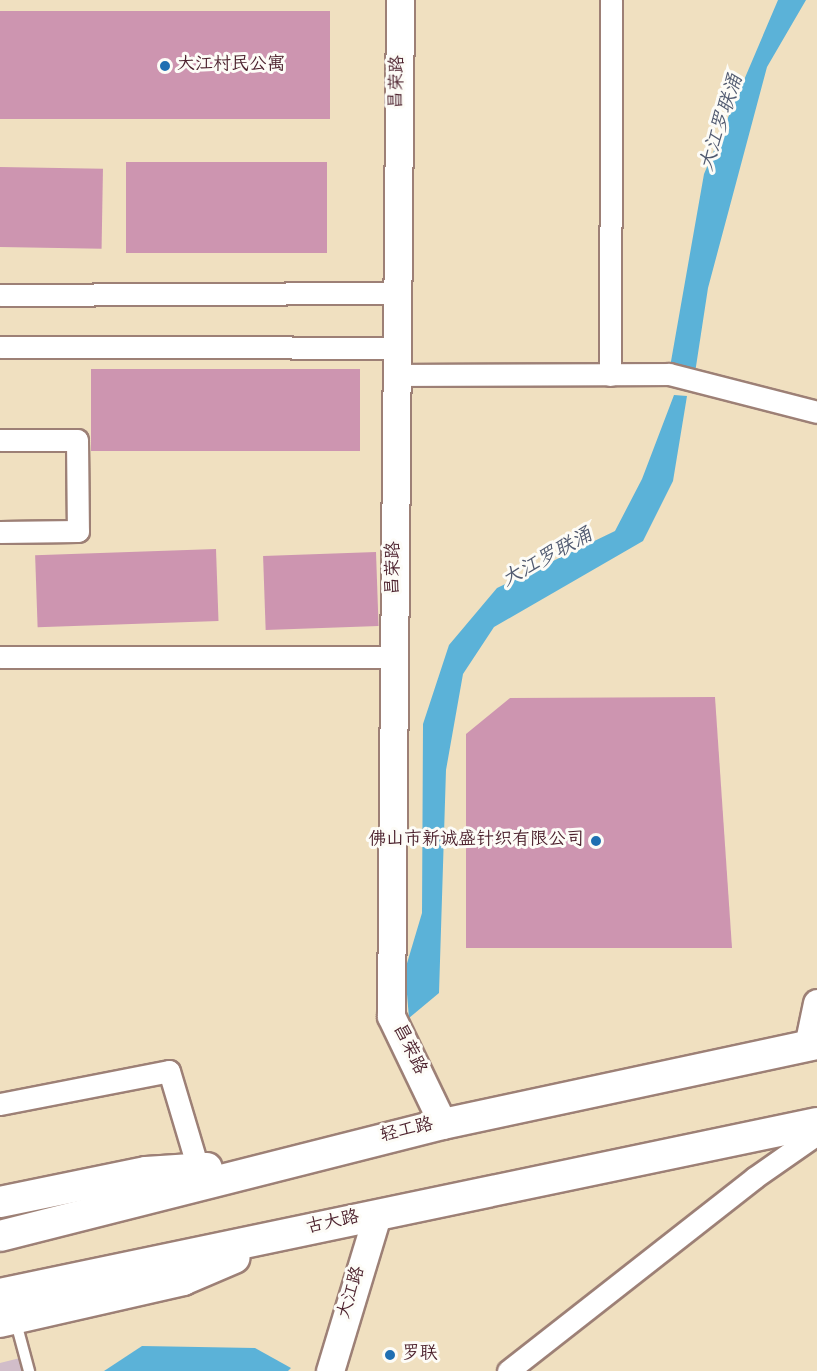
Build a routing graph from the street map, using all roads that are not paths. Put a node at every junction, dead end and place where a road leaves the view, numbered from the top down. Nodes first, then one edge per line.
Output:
1 (400, 0) edge
2 (611, 0) edge
3 (398, 293) junction
4 (0, 295) edge
5 (0, 347) edge
6 (397, 348) junction
7 (397, 375) junction
8 (610, 375) junction
9 (817, 412) edge
10 (0, 440) edge
11 (0, 532) edge
12 (0, 657) edge
13 (394, 657) junction
14 (817, 1003) edge
15 (813, 1045) edge
16 (0, 1104) edge
17 (817, 1123) edge
18 (443, 1124) junction
19 (817, 1134) edge
20 (282, 1162) junction
21 (198, 1168) junction
22 (0, 1202) edge
23 (377, 1215) junction
24 (289, 1234) junction
25 (0, 1236) edge
26 (0, 1294) edge
27 (7, 1321) edge
28 (29, 1371) edge
29 (330, 1371) edge
30 (508, 1371) edge

1 - 3 street, 昌荣路
2 - 8 street
3 - 4 street
3 - 6 street, 昌荣路
5 - 6 street
6 - 7 street, 昌荣路
7 - 8 street
7 - 13 street, 昌荣路
8 - 9 street
10 - 11 street
12 - 13 street
13 - 18 street, 昌荣路
14 - 15 street
15 - 18 main road, 轻工路
16 - 21 street
17 - 23 main road
18 - 20 main road, 轻工路
19 - 30 street
20 - 21 main road
20 - 25 main road, 轻工路
21 - 22 main road
23 - 24 main road, 古大路
23 - 29 street, 大江路
24 - 26 main road
24 - 27 main road
27 - 28 lane

